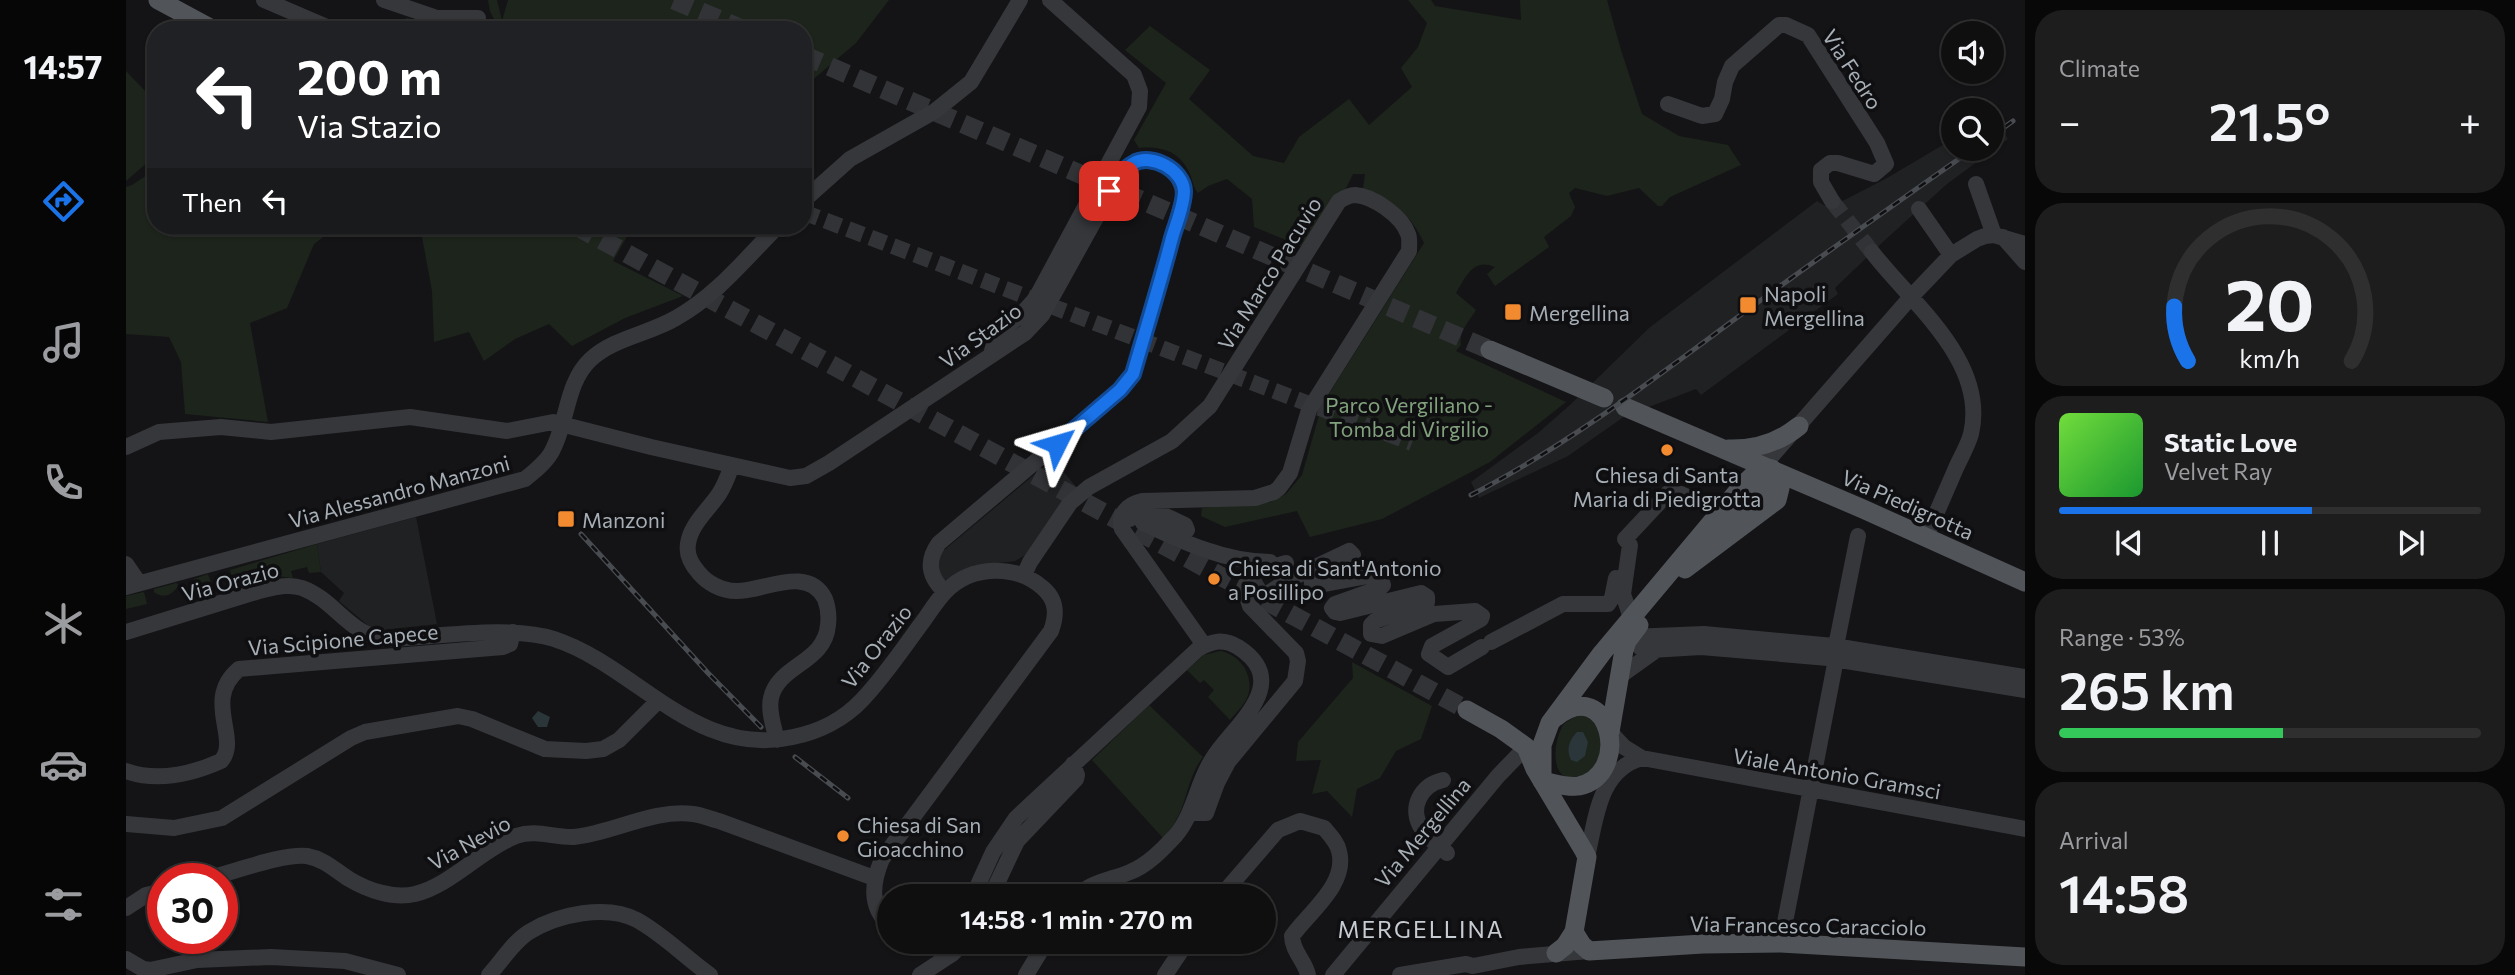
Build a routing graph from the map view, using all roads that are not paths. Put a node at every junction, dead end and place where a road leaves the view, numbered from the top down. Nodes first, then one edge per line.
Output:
1 (158, 0) edge
2 (264, 0) edge
3 (384, 0) edge
4 (1020, 0) edge
5 (1050, 0) edge
6 (478, 18) dead end
7 (198, 21) edge
8 (313, 21) edge
9 (1668, 104) dead end
10 (1976, 184) dead end
11 (812, 193) edge
12 (1832, 201) tunnel mouth
13 (1919, 209) dead end
14 (769, 235) edge
15 (1998, 236) junction
16 (2025, 244) edge
17 (1872, 252) tunnel mouth
18 (1951, 256) junction
19 (2025, 262) edge
20 (1910, 298) junction
21 (1490, 350) tunnel mouth
22 (991, 355) junction
23 (1604, 398) dead end
24 (1625, 407) dead end
25 (562, 425) junction
26 (1799, 426) junction
27 (126, 447) edge
28 (1716, 447) junction
29 (732, 465) junction
30 (1768, 467) junction
31 (1741, 502) junction
32 (1721, 512) junction
33 (1122, 529) junction
34 (1858, 536) dead end
35 (1926, 537) junction
36 (1625, 539) junction
37 (126, 564) edge
38 (1685, 569) junction
39 (1024, 575) junction
40 (1259, 582) junction
41 (2025, 582) edge
42 (132, 585) edge
43 (945, 592) junction
44 (1630, 628) junction
45 (126, 632) edge
46 (513, 632) junction
47 (1205, 645) junction
48 (1655, 651) junction
49 (1836, 653) junction
50 (1620, 676) junction
51 (2025, 677) edge
52 (2025, 690) edge
53 (658, 701) junction
54 (1467, 710) tunnel mouth
55 (1550, 723) junction
56 (1610, 732) junction
57 (777, 740) junction
58 (1534, 751) junction
59 (1642, 758) junction
60 (1073, 764) junction
61 (126, 771) edge
62 (1443, 780) dead end
63 (1542, 781) junction
64 (1566, 785) junction
65 (1811, 790) junction
66 (1190, 813) junction
67 (126, 824) edge
68 (2025, 829) edge
69 (1443, 850) junction
70 (1587, 858) junction
71 (238, 870) edge
72 (874, 878) junction
73 (979, 884) edge
74 (997, 884) edge
75 (1092, 884) edge
76 (1231, 884) edge
77 (147, 895) edge
78 (126, 908) edge
79 (877, 909) edge
80 (1582, 943) junction
81 (1782, 943) junction
82 (1556, 953) joint
83 (952, 954) edge
84 (1039, 954) edge
85 (1179, 954) edge
86 (2025, 957) edge
87 (126, 959) edge
88 (1307, 971) edge
89 (1469, 971) edge
90 (398, 975) edge
91 (489, 975) edge
92 (710, 975) edge
93 (919, 975) edge
94 (1026, 975) edge
95 (1165, 975) edge
96 (1331, 975) edge
97 (1400, 975) edge

1 - 7 main road
2 - 8 street
3 - 6 street
4 - 11 street
5 - 22 street
9 - 12 street, Via Fedro
10 - 15 street
13 - 18 street
14 - 25 street, Via Alessandro Manzoni
15 - 16 street
15 - 18 street
15 - 19 street
17 - 20 street
18 - 20 street
20 - 26 street
20 - 35 street
21 - 23 main road
22 - 29 street, Via Stazio
22 - 43 street, Via Stazio
24 - 28 main road, Via Piedigrotta
25 - 27 street, Via Stazio
25 - 29 street, Via Stazio
25 - 42 street, Via Alessandro Manzoni
26 - 28 main road
26 - 30 street
28 - 30 main road, Via Piedigrotta
29 - 57 street
30 - 31 main road
30 - 35 main road, Via Piedigrotta
30 - 38 main road
31 - 32 main road
31 - 38 main road
32 - 36 street
32 - 44 main road
33 - 39 street, Via Marco Pacuvio
33 - 40 street
33 - 47 street
34 - 49 street
35 - 41 main road, Via Piedigrotta
36 - 40 street
36 - 44 street
37 - 42 street
38 - 44 main road
39 - 43 street, Via Orazio
39 - 72 street
40 - 66 street
43 - 57 street, Via Orazio
44 - 48 street
44 - 49 street
44 - 50 main road
44 - 55 main road
45 - 46 street, Via Orazio
46 - 53 street, Via Orazio
46 - 61 street, Via Scipione Capece
47 - 60 street
47 - 66 street
48 - 49 street
48 - 50 street
49 - 51 street
49 - 52 street
49 - 65 street
50 - 56 main road
53 - 57 street, Via Orazio
53 - 67 street
54 - 58 main road
55 - 56 main road
55 - 58 main road, Via Mergellina
56 - 59 street
56 - 64 main road
58 - 63 main road
58 - 64 main road
58 - 69 street, Via Mergellina
59 - 65 street, Viale Antonio Gramsci
59 - 70 street
60 - 73 street
60 - 74 street
62 - 69 street
63 - 64 main road
63 - 70 main road
65 - 68 street, Viale Antonio Gramsci
65 - 81 street
66 - 75 street
69 - 96 street, Via Mergellina
70 - 80 main road
71 - 72 street, Via Nevio
72 - 79 street
76 - 88 street
77 - 78 street
80 - 81 main road, Via Francesco Caracciolo
80 - 82 main road
81 - 86 main road, Via Francesco Caracciolo
82 - 89 street
83 - 93 street
84 - 94 street
85 - 95 street
87 - 90 street
88 - 96 street
89 - 97 street
91 - 92 street

